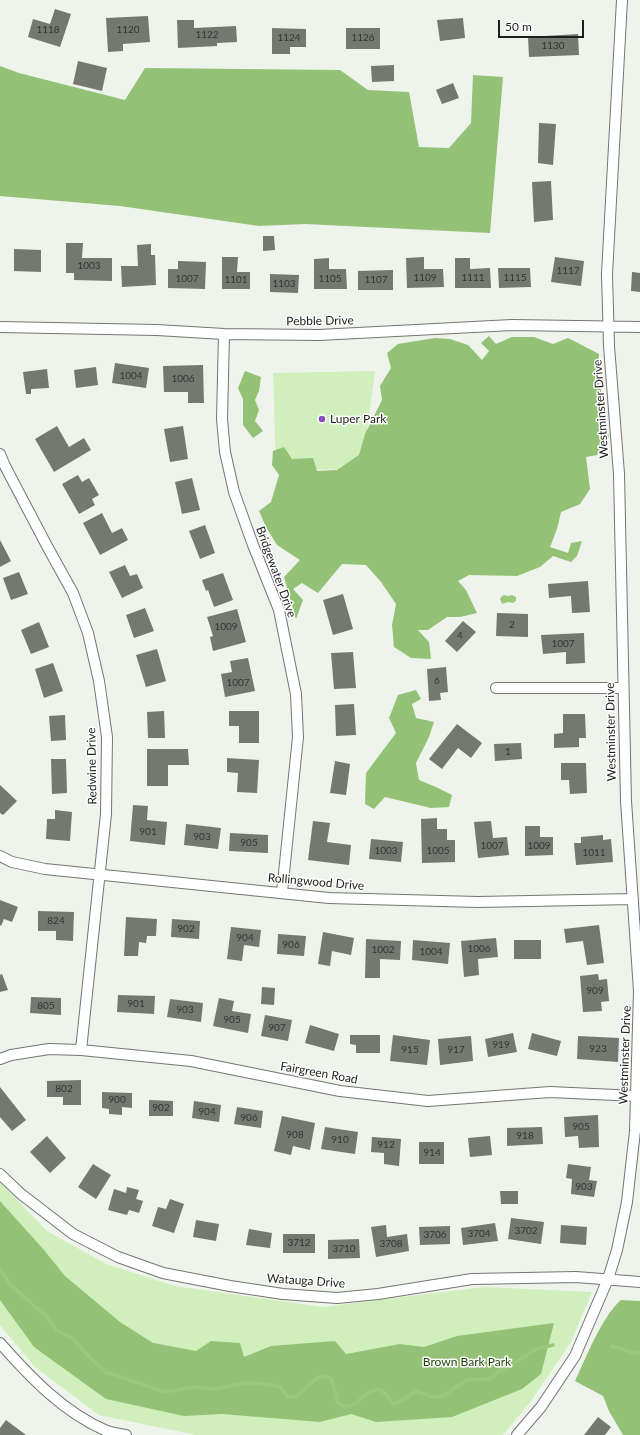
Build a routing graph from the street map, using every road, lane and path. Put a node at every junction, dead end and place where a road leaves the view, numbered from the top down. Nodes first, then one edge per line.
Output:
1 (622, 0) edge
2 (0, 327) edge
3 (609, 327) junction
4 (640, 327) edge
5 (224, 334) junction
6 (0, 454) edge
7 (496, 688) dead end
8 (623, 688) junction
9 (0, 856) edge
10 (98, 875) junction
11 (282, 892) junction
12 (632, 900) junction
13 (81, 1050) junction
14 (0, 1059) edge
15 (637, 1096) junction
16 (0, 1174) edge
17 (608, 1279) junction
18 (640, 1282) edge
19 (0, 1343) edge
20 (126, 1435) edge
21 (518, 1435) edge

1 - 3 street, Westminster Drive
2 - 5 street, Pebble Drive
3 - 4 street, Pebble Drive
3 - 5 street, Pebble Drive
3 - 8 street, Westminster Drive
5 - 11 street, Bridgewater Drive
6 - 10 street, Redwine Drive
7 - 8 street
8 - 12 street, Westminster Drive
9 - 10 street, Rollingwood Drive
10 - 11 street, Rollingwood Drive
10 - 13 street, Redwine Drive
11 - 12 street, Rollingwood Drive
12 - 15 street, Westminster Drive
13 - 14 street, Fairgreen Road
13 - 15 street, Fairgreen Road
15 - 17 street, Westminster Drive
16 - 17 street, Watauga Drive
17 - 18 street, Watauga Drive
17 - 21 street, Westminster Drive
19 - 20 street

